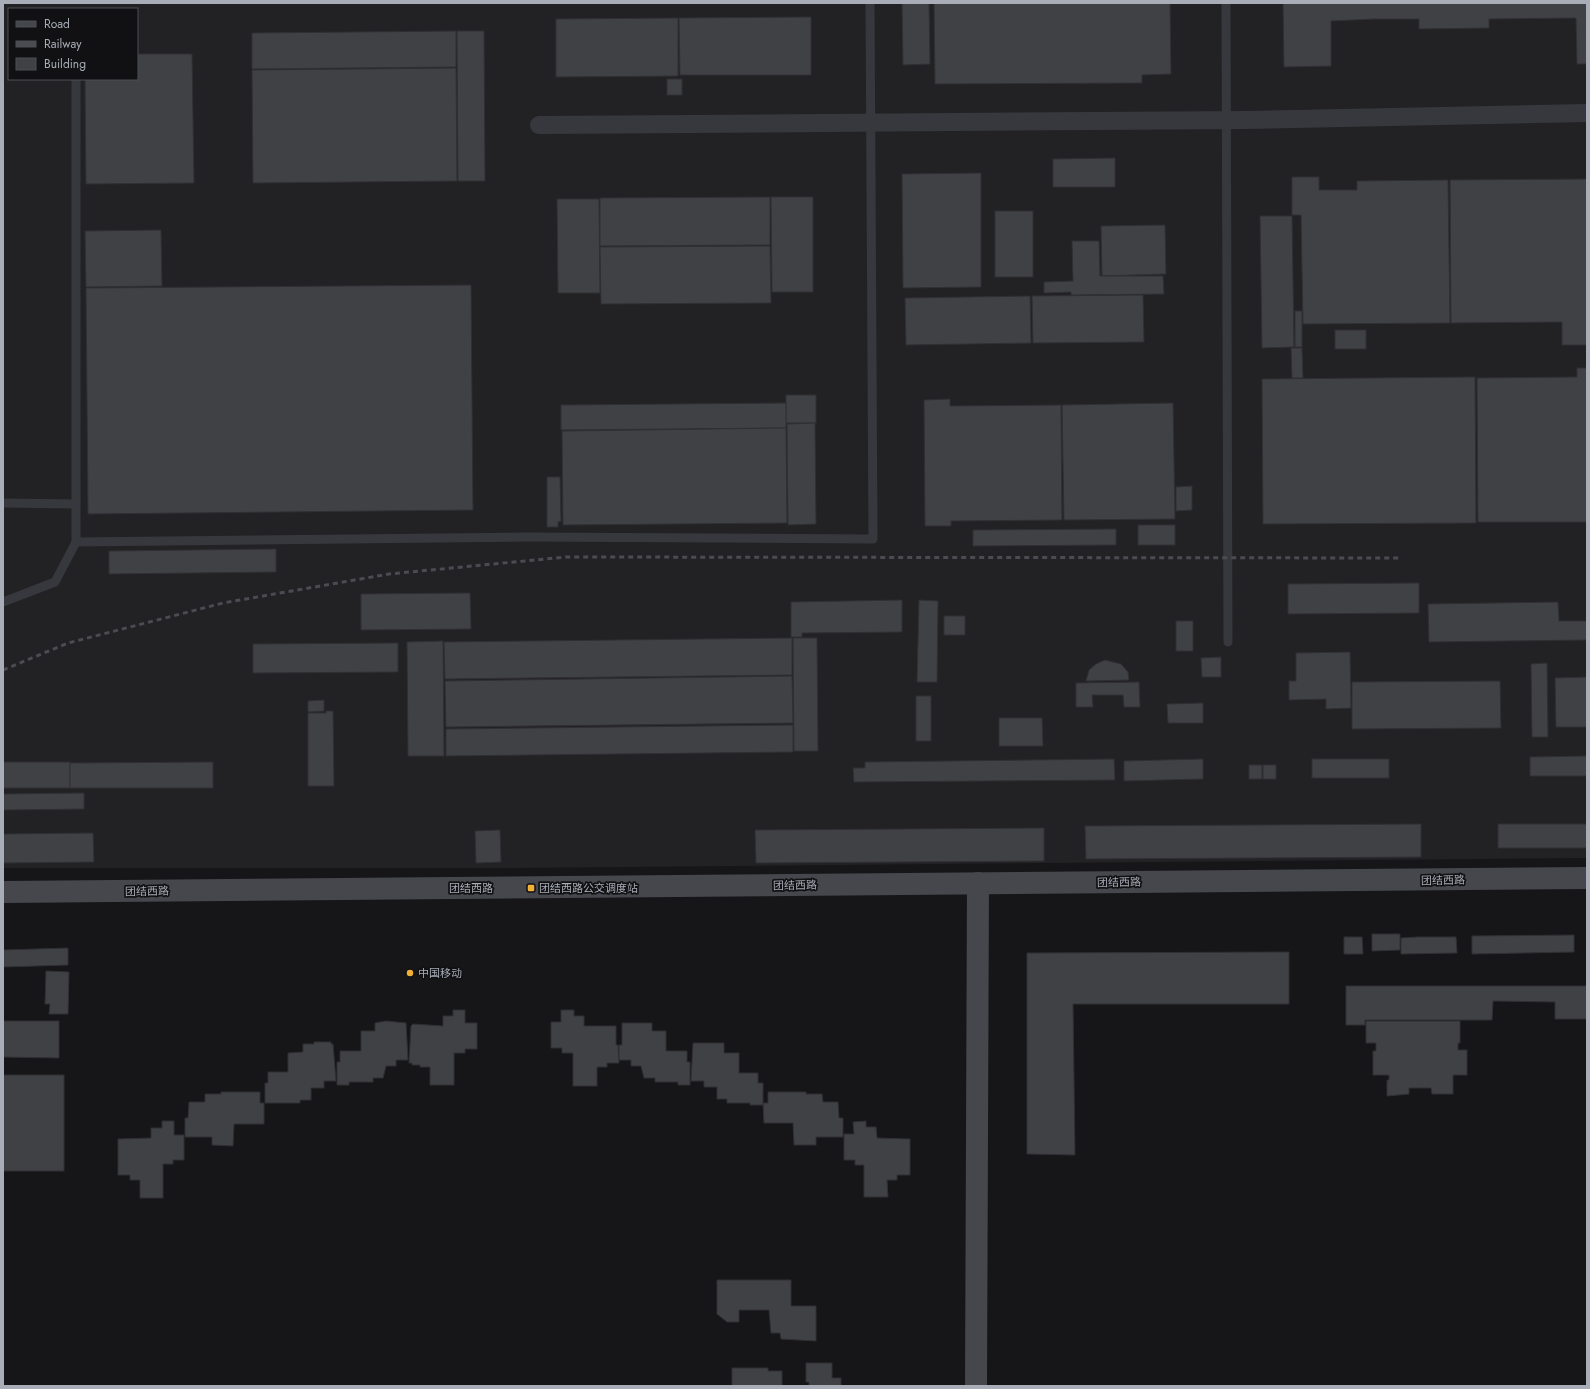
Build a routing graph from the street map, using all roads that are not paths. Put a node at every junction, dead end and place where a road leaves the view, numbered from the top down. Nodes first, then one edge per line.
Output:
1 (870, 3) edge
2 (1226, 3) edge
3 (76, 80) edge
4 (1587, 113) edge
5 (1226, 120) junction
6 (870, 122) junction
7 (539, 125) dead end
8 (3, 503) edge
9 (76, 504) junction
10 (76, 542) junction
11 (3, 602) edge
12 (1228, 642) dead end
13 (1587, 878) edge
14 (978, 884) junction
15 (3, 892) edge
16 (976, 1386) edge

1 - 6 lane
2 - 5 lane
3 - 9 lane
4 - 5 street
5 - 6 street
5 - 12 lane
6 - 7 street
6 - 10 lane
8 - 9 lane
9 - 10 lane
10 - 11 lane
13 - 14 street, 团结西路
14 - 15 street, 团结西路
14 - 16 street

